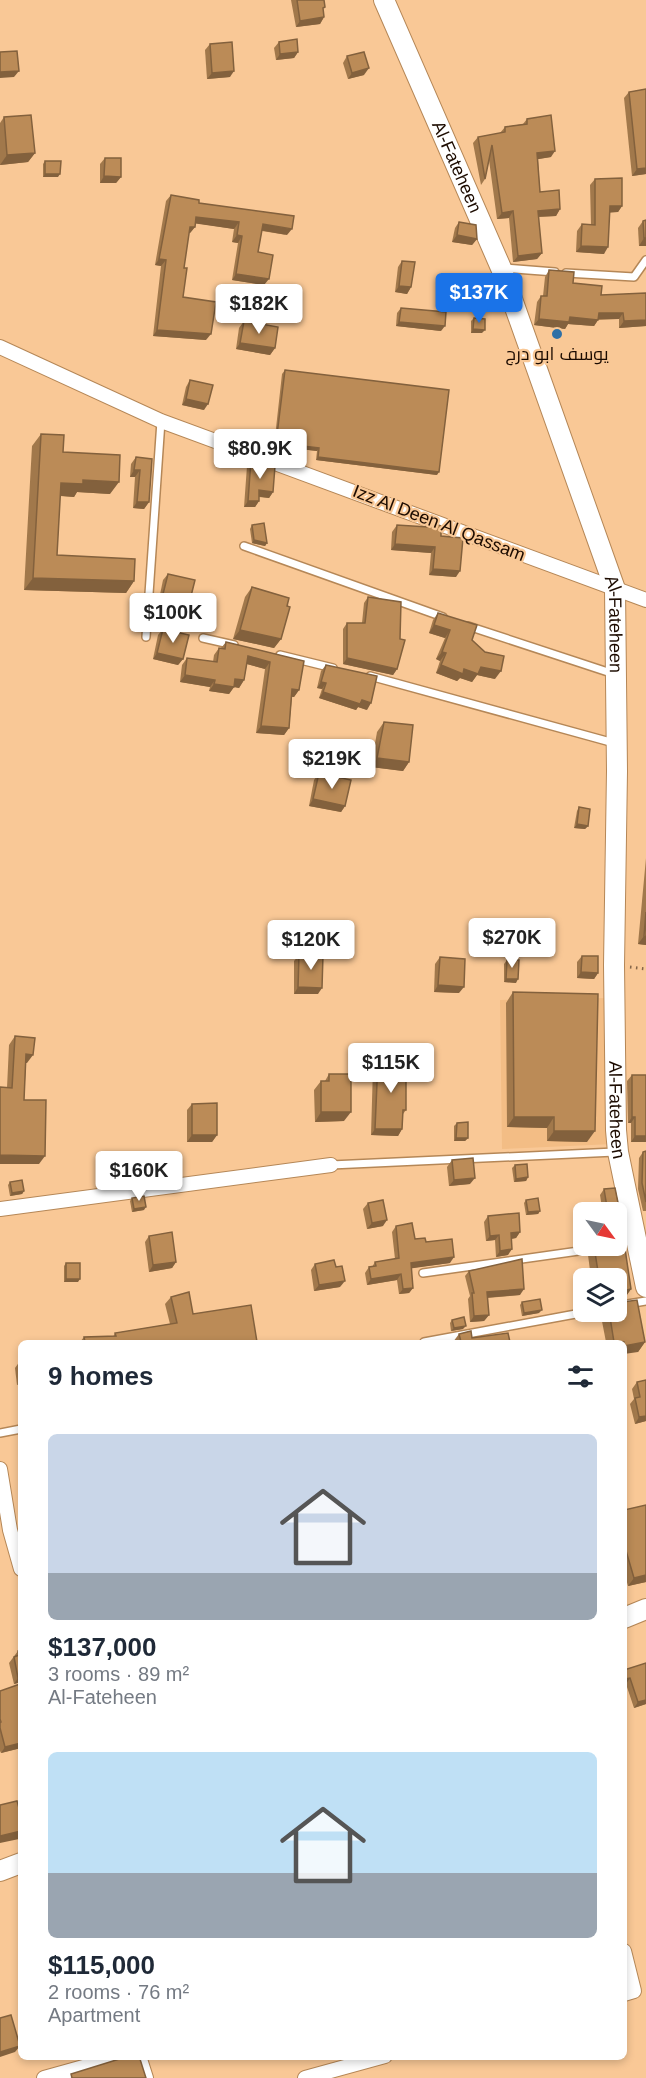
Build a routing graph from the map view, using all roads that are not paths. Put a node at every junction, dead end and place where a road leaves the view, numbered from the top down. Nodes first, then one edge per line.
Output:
1 (384, 0) edge
2 (646, 260) edge
3 (501, 268) junction
4 (0, 347) edge
5 (161, 421) junction
6 (244, 546) dead end
7 (615, 589) junction
8 (646, 600) edge
9 (146, 637) dead end
10 (203, 638) dead end
11 (239, 646) edge
12 (272, 654) edge
13 (339, 669) edge
14 (362, 674) edge
15 (616, 675) junction
16 (617, 743) junction
17 (618, 1152) junction
18 (331, 1165) joint
19 (0, 1209) edge
20 (637, 1237) edge
21 (573, 1252) edge
22 (423, 1274) dead end
23 (646, 1287) edge
24 (646, 1301) edge
25 (627, 1304) edge
26 (573, 1315) edge
27 (435, 1340) edge
28 (18, 1430) edge
29 (0, 1433) edge
30 (0, 1469) edge
31 (18, 1558) edge
32 (646, 1609) edge
33 (627, 1617) edge
34 (18, 1864) edge
35 (0, 1870) edge
36 (627, 1963) edge
37 (627, 1993) edge
38 (109, 2060) edge
39 (140, 2060) edge
40 (371, 2060) edge
41 (44, 2078) edge
42 (146, 2078) edge
43 (306, 2078) edge

1 - 3 street, Al-Fateheen
2 - 3 lane
3 - 7 street, Al-Fateheen
4 - 5 street, Izz Al Deen Al Qassam
5 - 7 street, Izz Al Deen Al Qassam
5 - 9 lane
6 - 15 lane
7 - 8 street, Izz Al Deen Al Qassam
7 - 15 street, Al-Fateheen
10 - 11 lane
12 - 13 lane
14 - 16 lane
15 - 16 street, Al-Fateheen
16 - 17 street, Al-Fateheen
17 - 18 lane
17 - 20 street, Al-Fateheen
18 - 19 street
20 - 23 street, Al-Fateheen
21 - 22 lane
24 - 25 lane
26 - 27 lane
28 - 29 lane
30 - 31 street
32 - 33 street
34 - 35 street
36 - 37 street
38 - 41 street
39 - 42 street
40 - 43 street

